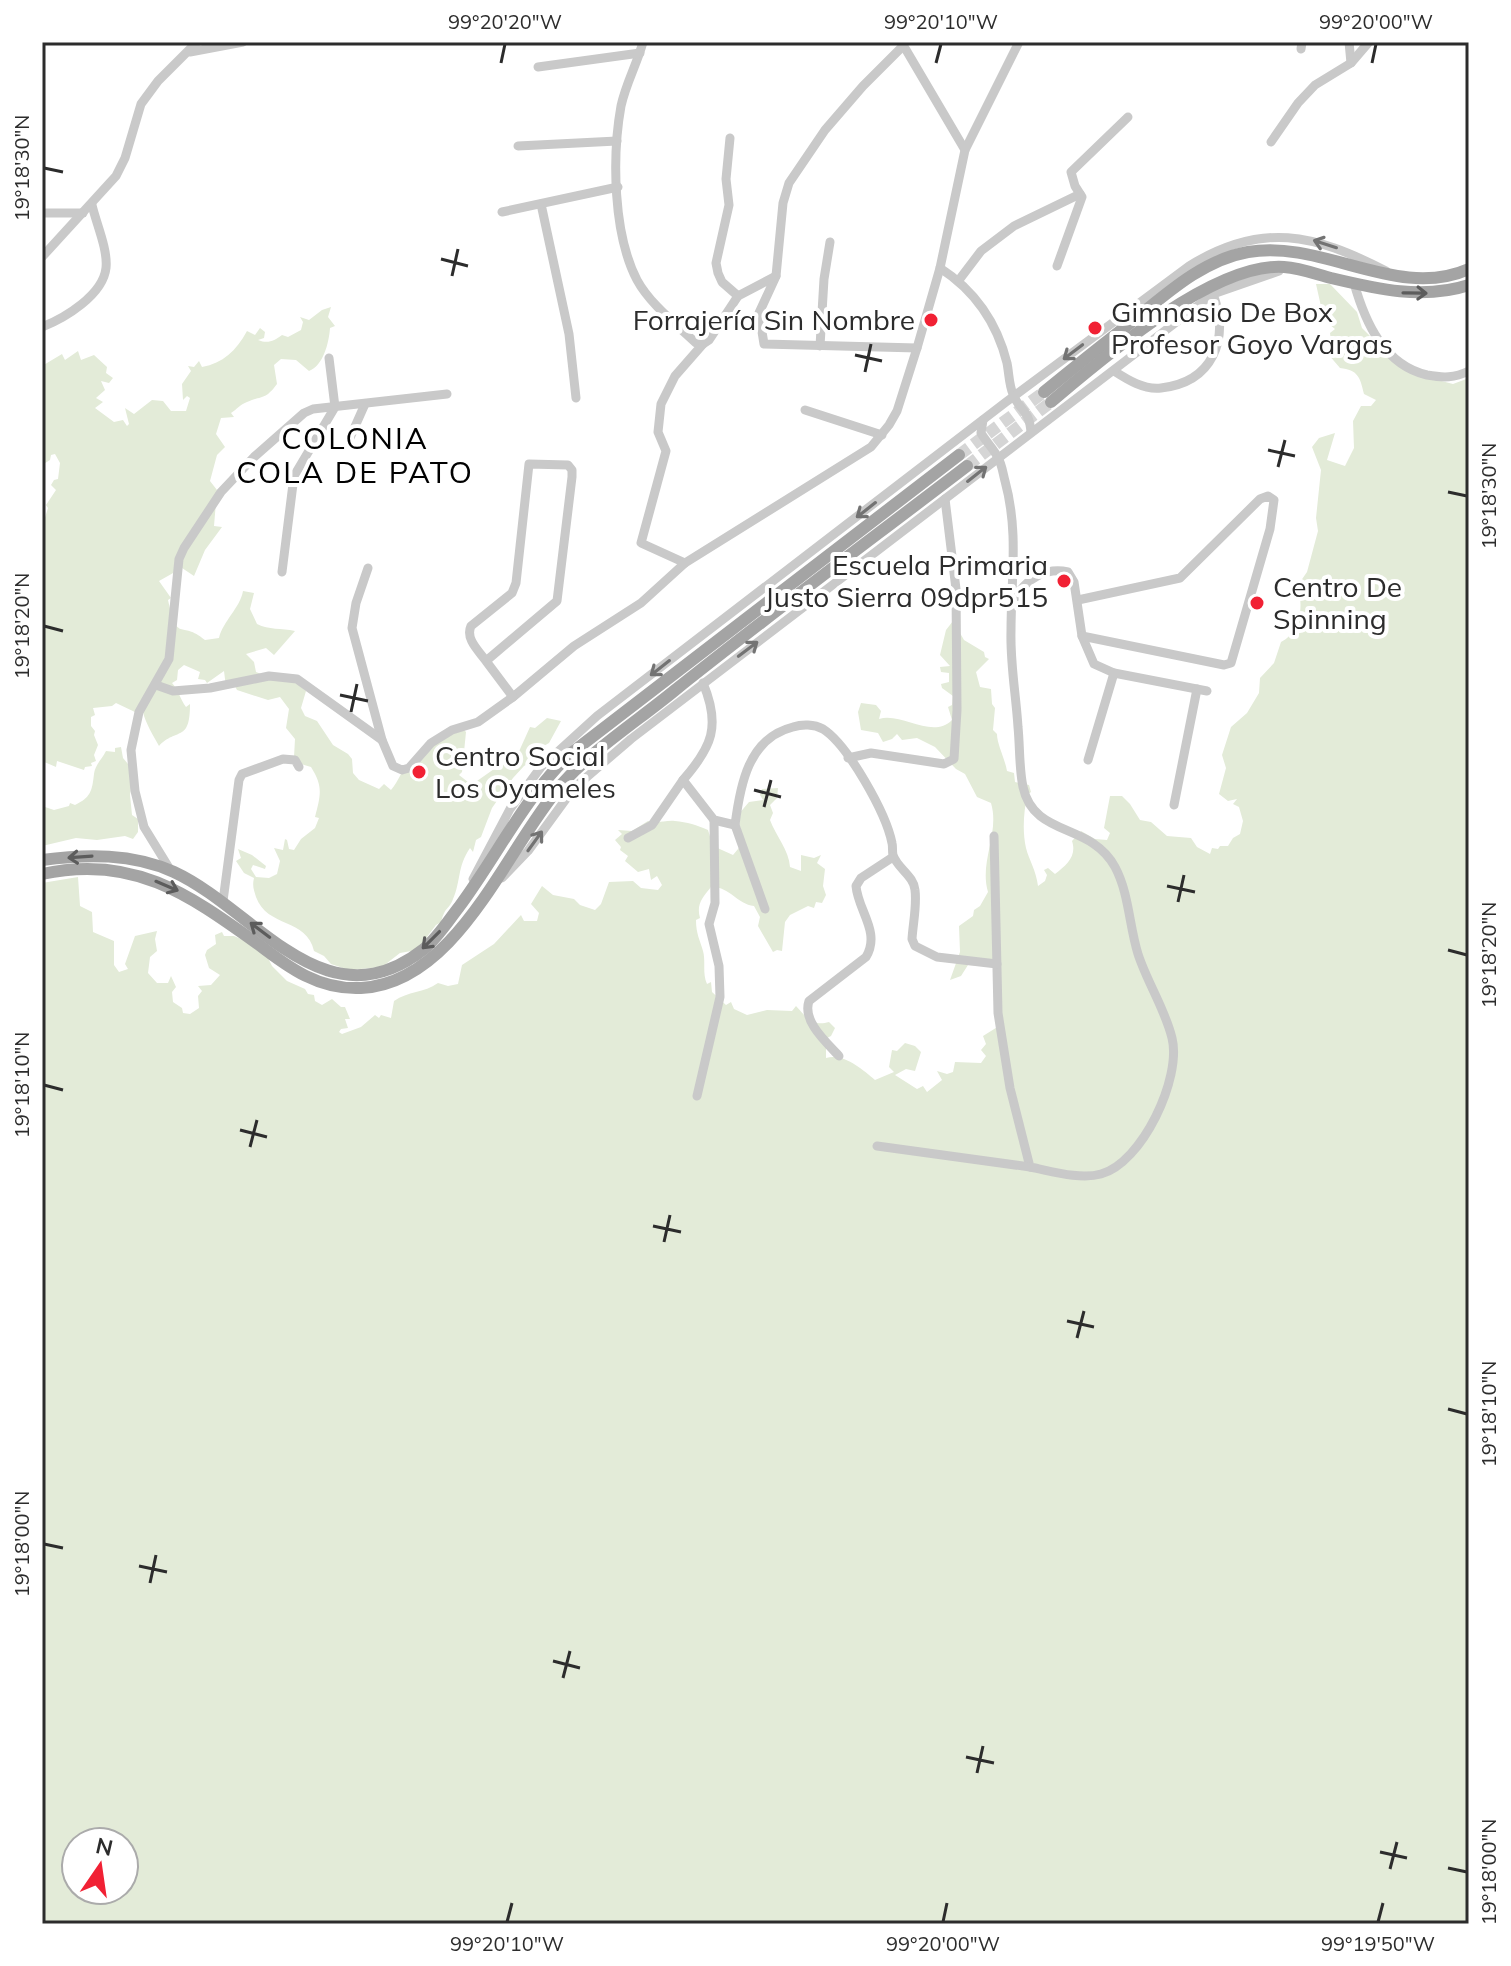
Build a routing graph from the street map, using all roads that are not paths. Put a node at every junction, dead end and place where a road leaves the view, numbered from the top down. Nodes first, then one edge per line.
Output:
1 (197, 42) edge
2 (243, 42) edge
3 (643, 42) edge
4 (1019, 42) edge
5 (1349, 42) edge
6 (1369, 42) edge
7 (902, 44) edge
8 (190, 52) junction
9 (640, 53) junction
10 (1351, 63) junction
11 (538, 67) dead end
12 (1128, 117) dead end
13 (730, 138) dead end
14 (617, 141) junction
15 (1271, 142) dead end
16 (518, 146) dead end
17 (965, 150) junction
18 (618, 187) junction
19 (1080, 194) junction
20 (541, 204) junction
21 (92, 205) junction
22 (502, 212) dead end
23 (42, 213) edge
24 (83, 213) junction
25 (830, 242) dead end
26 (42, 257) edge
27 (1057, 266) dead end
28 (940, 268) junction
29 (1291, 268) junction
30 (1469, 269) edge
31 (776, 276) junction
32 (1396, 276) junction
33 (959, 280) junction
34 (1354, 283) junction
35 (1469, 285) edge
36 (1213, 294) junction
37 (738, 296) junction
38 (42, 327) edge
39 (703, 344) junction
40 (820, 346) junction
41 (917, 348) junction
42 (329, 358) dead end
43 (1114, 371) junction
44 (1469, 371) edge
45 (447, 394) dead end
46 (1013, 397) junction
47 (576, 398) dead end
48 (365, 404) junction
49 (335, 407) junction
50 (805, 410) dead end
51 (983, 420) junction
52 (1031, 432) junction
53 (882, 435) junction
54 (349, 440) dead end
55 (959, 455) tunnel mouth
56 (998, 457) junction
57 (967, 466) tunnel mouth
58 (945, 499) junction
59 (685, 563) junction
60 (368, 568) dead end
61 (282, 572) dead end
62 (1078, 600) junction
63 (1014, 601) junction
64 (1082, 636) junction
65 (486, 661) junction
66 (1114, 673) junction
67 (703, 683) junction
68 (156, 685) junction
69 (513, 697) junction
70 (382, 740) junction
71 (848, 758) junction
72 (1088, 760) dead end
73 (299, 767) dead end
74 (683, 780) junction
75 (1174, 805) dead end
76 (714, 820) junction
77 (735, 825) junction
78 (994, 836) dead end
79 (628, 838) dead end
80 (893, 857) junction
81 (42, 860) edge
82 (171, 871) junction
83 (42, 874) edge
84 (483, 898) junction
85 (223, 901) junction
86 (460, 905) junction
87 (765, 909) dead end
88 (997, 964) junction
89 (839, 1056) dead end
90 (697, 1096) dead end
91 (877, 1146) dead end
92 (1030, 1167) junction

1 - 8 street
2 - 8 street
3 - 9 street
4 - 17 street
5 - 10 street
6 - 10 street
7 - 17 street
7 - 31 street
8 - 21 street
9 - 11 street
9 - 14 street
10 - 15 street
12 - 19 street
13 - 37 street
14 - 16 street
14 - 18 street
17 - 28 street
18 - 20 street
18 - 39 street
19 - 27 street
19 - 33 street
20 - 22 street
20 - 47 street
21 - 24 street
21 - 38 street
23 - 24 street
24 - 26 street
25 - 40 street
28 - 33 street
28 - 41 street
29 - 32 main road
29 - 34 main road
29 - 36 street
30 - 32 main road
31 - 37 street
31 - 40 street
32 -> 46 street
33 - 46 street
34 -> 35 main road
34 - 44 street
36 - 43 street
36 - 43 street
37 - 39 street
39 - 59 street
40 - 41 street
41 - 53 street
42 - 49 street
43 - 52 street
45 - 48 street
46 - 51 street
46 - 52 street
48 - 49 street
48 - 54 street
49 - 61 street
49 - 68 street
50 - 53 street
51 - 56 street
51 -> 86 street
52 - 56 street
53 - 59 street
55 - 86 main road
58 -> 56 street
56 - 63 street
57 - 84 main road
67 -> 58 street
58 - 71 street
59 - 69 street
60 - 70 street
62 - 63 street
62 - 64 street
62 - 64 street
63 - 92 street
64 - 66 street
65 - 65 street
65 - 69 street
66 - 72 street
66 - 75 street
67 - 74 street
84 -> 67 street
68 - 70 street
68 - 82 street
69 - 70 street
71 - 77 street
71 - 80 street
73 - 85 street
74 - 76 street
74 - 79 street
76 - 77 street
76 - 90 street
77 - 87 street
78 - 88 street
80 - 88 street
80 - 89 street
82 -> 81 main road
82 - 85 main road
83 -> 84 main road
86 -> 85 main road
88 - 92 street
91 - 92 street

